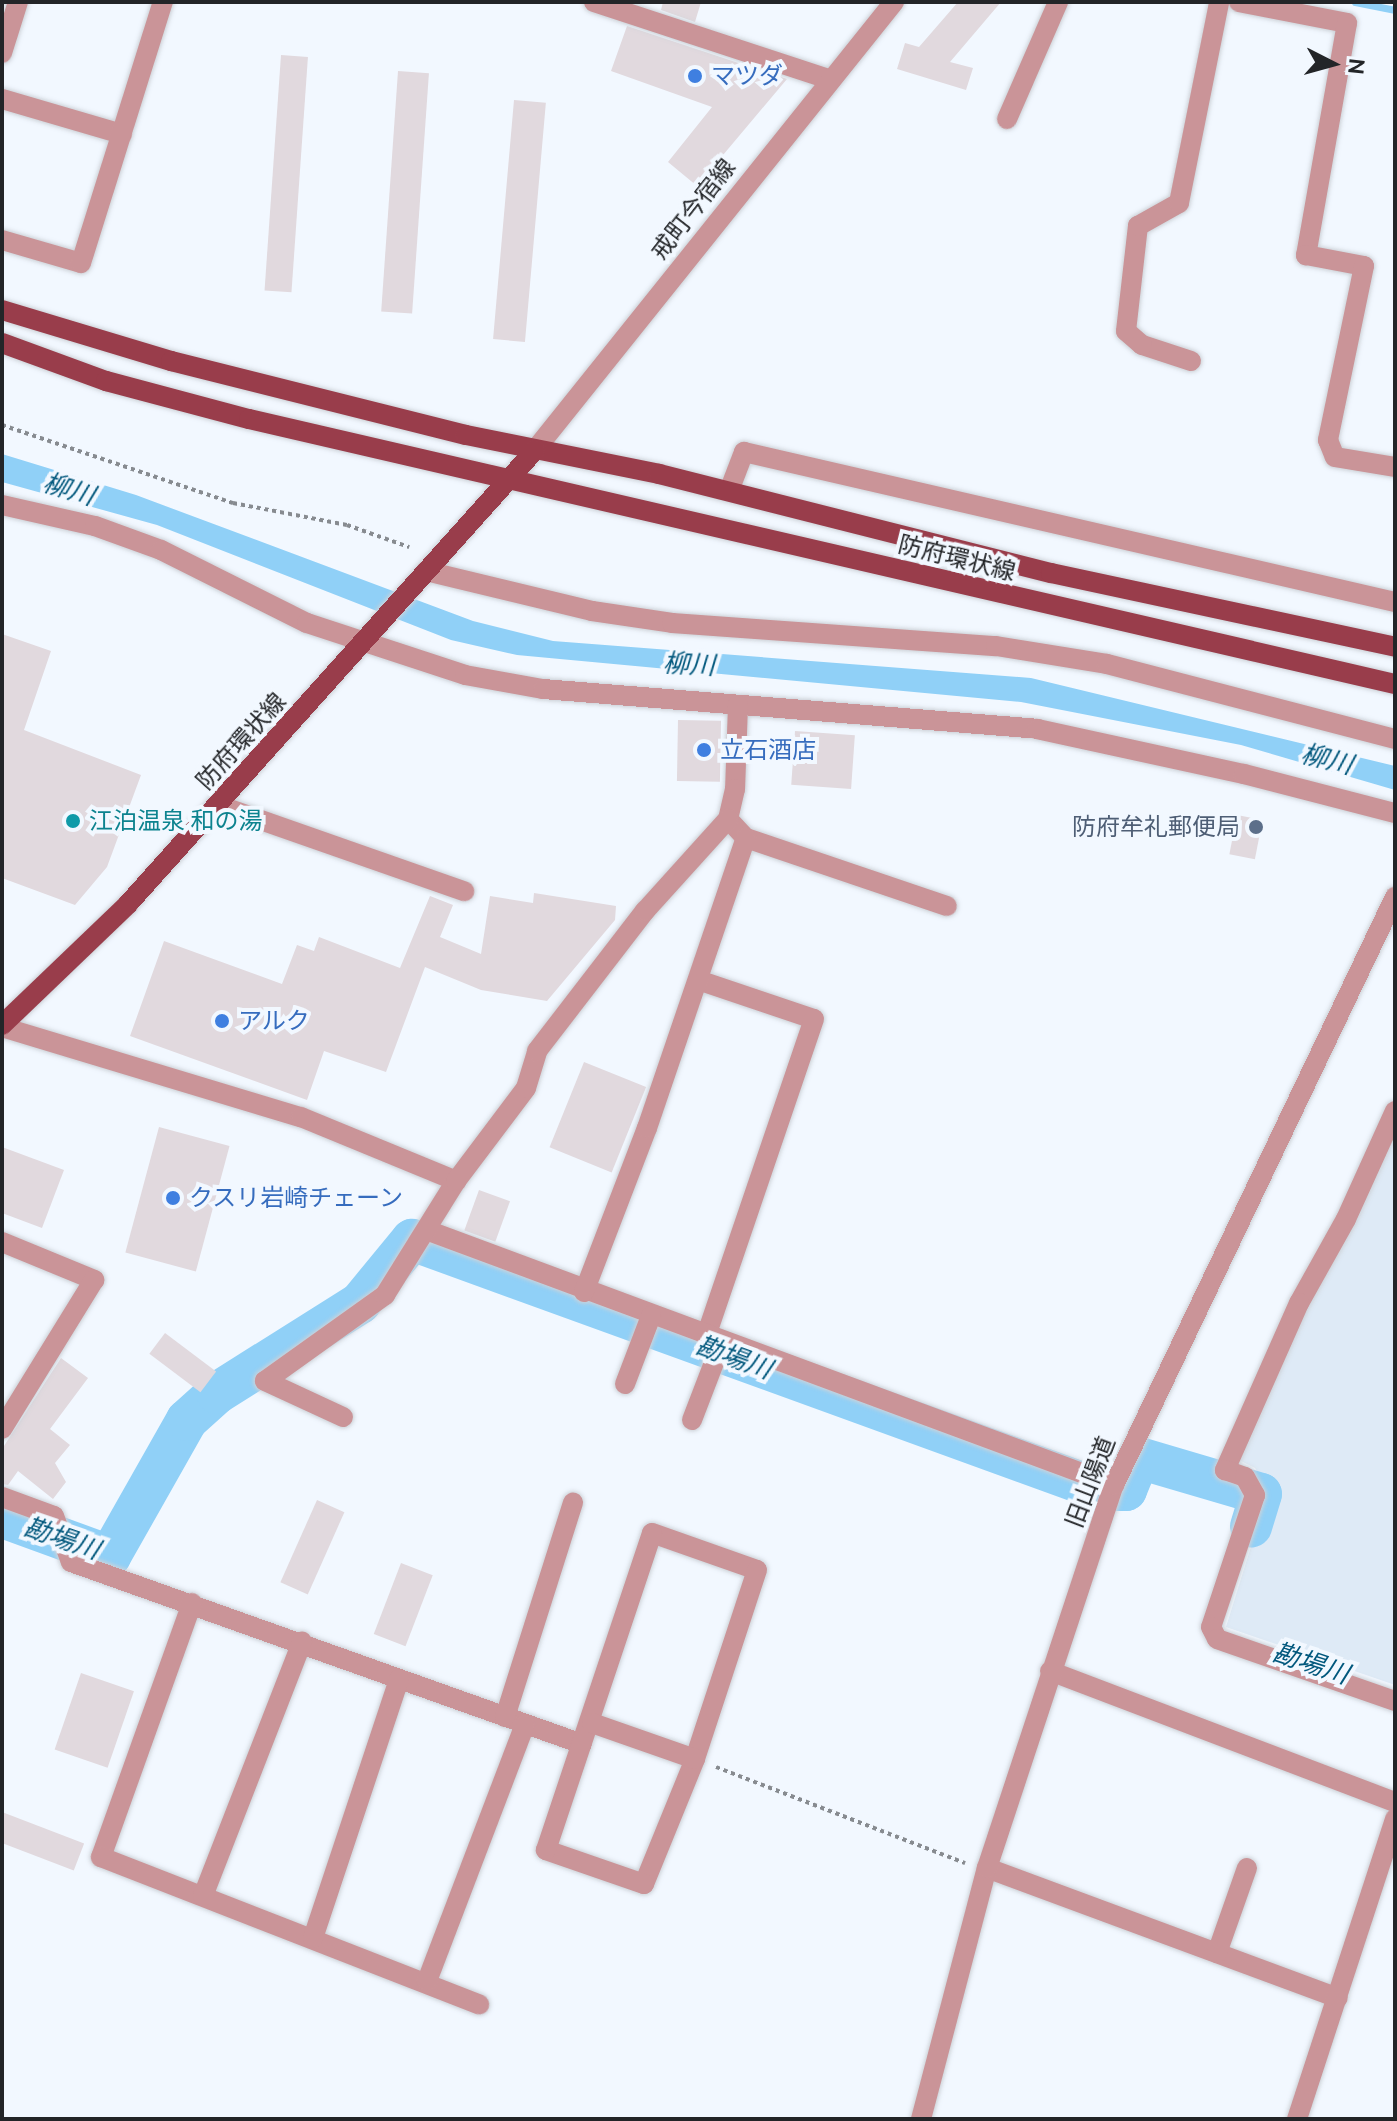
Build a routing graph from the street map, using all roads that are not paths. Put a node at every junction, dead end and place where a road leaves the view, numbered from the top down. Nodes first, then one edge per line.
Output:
1 (18, 2) edge
2 (163, 2) edge
3 (594, 2) edge
4 (894, 2) edge
5 (1058, 2) edge
6 (1219, 2) edge
7 (1239, 2) edge
8 (2, 53) edge
9 (828, 79) junction
10 (2, 99) edge
11 (1007, 119) dead end
12 (122, 134) junction
13 (2, 240) edge
14 (2, 310) edge
15 (2, 343) edge
16 (1191, 361) dead end
17 (535, 450) junction
18 (1395, 467) edge
19 (507, 481) junction
20 (729, 491) junction
21 (2, 505) edge
22 (420, 578) junction
23 (1395, 602) edge
24 (369, 636) junction
25 (1395, 647) edge
26 (1395, 684) edge
27 (738, 705) junction
28 (1395, 739) edge
29 (218, 805) junction
30 (1395, 813) edge
31 (728, 819) junction
32 (746, 838) junction
33 (464, 891) dead end
34 (1395, 897) edge
35 (947, 906) dead end
36 (698, 980) junction
37 (2, 1026) edge
38 (1395, 1111) edge
39 (456, 1181) junction
40 (429, 1231) junction
41 (2, 1242) edge
42 (584, 1292) junction
43 (651, 1316) junction
44 (714, 1339) junction
45 (625, 1384) dead end
46 (343, 1417) dead end
47 (692, 1420) dead end
48 (2, 1429) edge
49 (1114, 1485) junction
50 (2, 1497) edge
51 (573, 1503) dead end
52 (192, 1603) junction
53 (302, 1642) junction
54 (1050, 1671) junction
55 (399, 1679) junction
56 (1395, 1701) edge
57 (505, 1717) junction
58 (592, 1723) junction
59 (525, 1725) junction
60 (582, 1744) junction
61 (695, 1759) junction
62 (1395, 1802) edge
63 (1395, 1819) edge
64 (987, 1868) junction
65 (1247, 1868) dead end
66 (203, 1896) junction
67 (313, 1938) junction
68 (1217, 1953) junction
69 (427, 1981) junction
70 (1338, 1998) junction
71 (479, 2004) dead end
72 (921, 2119) edge
73 (1297, 2119) edge

1 - 8 street
2 - 12 street
3 - 9 street
4 - 9 street, 戒町今宿線
5 - 11 street
6 - 16 street
7 - 18 street
9 - 17 street, 戒町今宿線
10 - 12 street
12 - 13 street
14 - 17 main road, 防府環状線
15 - 19 main road, 防府環状線
17 - 19 main road, 防府環状線
17 - 20 main road, 防府環状線
19 - 22 main road, 防府環状線
19 - 26 main road, 防府環状線
20 - 23 street
20 - 25 main road, 防府環状線
21 - 24 street
22 - 24 main road, 防府環状線
22 - 28 street
24 - 27 street
24 - 29 main road, 防府環状線
27 - 30 street
27 - 31 street
29 - 33 street
29 - 37 main road, 防府環状線
31 - 32 street
31 - 39 street
32 - 35 street
32 - 36 street
34 - 49 street, 旧山陽道
36 - 42 street
36 - 44 street
37 - 39 street
38 - 56 street
39 - 40 street
40 - 42 street
40 - 46 street
41 - 48 street
42 - 43 street
43 - 44 street
43 - 45 street
44 - 47 street
44 - 49 street
49 - 54 street, 旧山陽道
50 - 52 street
51 - 57 street
52 - 53 street
52 - 66 street
53 - 55 street
53 - 66 street
54 - 62 street
54 - 64 street, 旧山陽道
55 - 57 street
55 - 67 street
57 - 59 street
58 - 60 street
58 - 61 street
58 - 61 street
59 - 60 street
59 - 69 street
60 - 61 street
63 - 70 street
64 - 68 street
64 - 72 street, 旧山陽道
65 - 68 street
66 - 67 street
67 - 69 street
68 - 70 street
69 - 71 street
70 - 73 street

